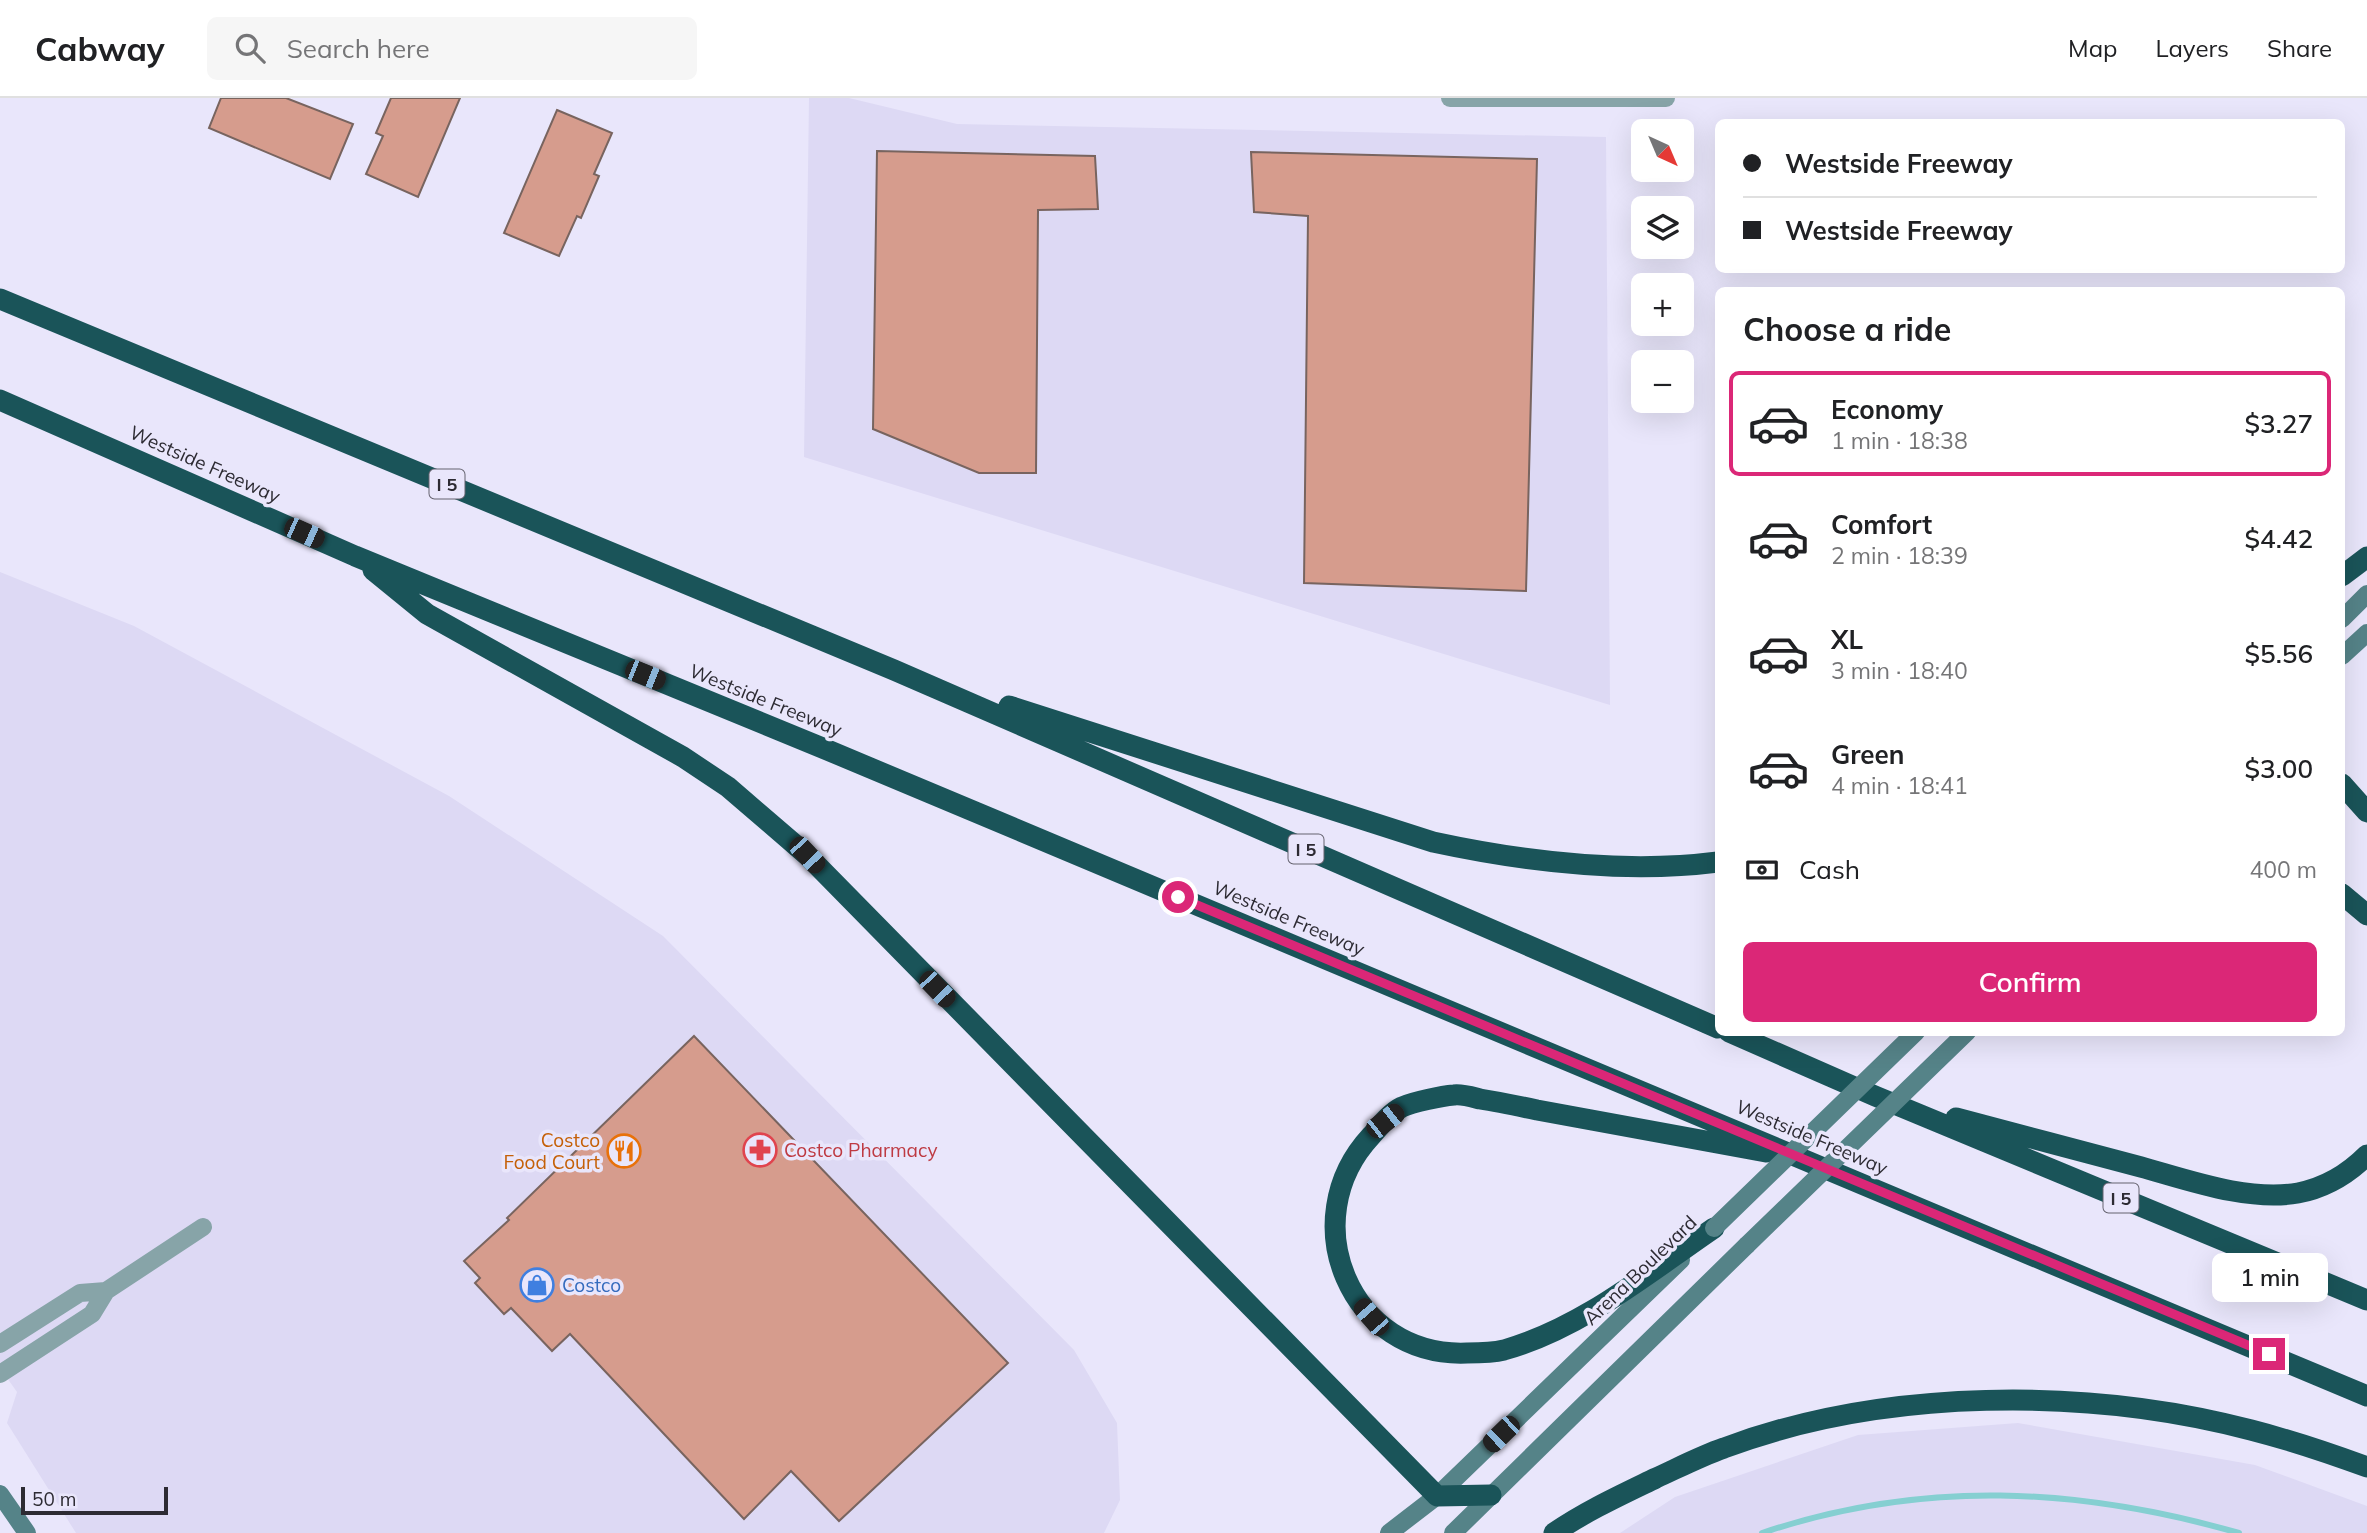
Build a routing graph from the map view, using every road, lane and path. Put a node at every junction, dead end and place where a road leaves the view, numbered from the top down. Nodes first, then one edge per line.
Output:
1 (1450, 98) edge
2 (1666, 98) edge
3 (0, 299) edge
4 (0, 400) edge
5 (355, 556) junction
6 (2367, 557) edge
7 (2345, 574) edge
8 (2367, 594) edge
9 (2345, 616) edge
10 (2367, 633) edge
11 (2345, 653) edge
12 (894, 670) junction
13 (2345, 786) edge
14 (2367, 812) edge
15 (1715, 862) edge
16 (2345, 897) edge
17 (2367, 915) edge
18 (1715, 1027) edge
19 (1738, 1036) edge
20 (1912, 1036) edge
21 (1963, 1036) edge
22 (1875, 1096) junction
23 (2367, 1155) edge
24 (1809, 1161) junction
25 (203, 1227) dead end
26 (1714, 1228) junction
27 (106, 1291) junction
28 (2367, 1300) edge
29 (0, 1344) edge
30 (0, 1374) edge
31 (2367, 1396) edge
32 (2367, 1467) edge
33 (0, 1494) edge
34 (1491, 1495) junction
35 (1437, 1496) junction
36 (26, 1533) edge
37 (1389, 1533) edge
38 (1452, 1533) edge
39 (1554, 1533) edge

1 - 2 street
3 - 12 highway, I 5
4 - 5 highway, Westside Freeway
5 - 24 highway, Westside Freeway
5 - 35 highway
6 - 7 highway
8 - 9 main road
10 - 11 main road
12 - 15 highway
12 - 18 highway, I 5
13 - 14 highway
16 - 17 highway
19 - 22 highway, I 5
20 - 26 main road, Arena Boulevard, bridge
21 - 34 main road, bridge
22 - 23 highway
22 - 28 highway, I 5
24 - 26 highway
24 - 31 highway, Westside Freeway
25 - 27 street
26 - 35 main road, Arena Boulevard
27 - 29 street
27 - 30 street
32 - 39 highway
33 - 36 main road
34 - 35 highway
34 - 38 main road
35 - 37 main road, Arena Boulevard

